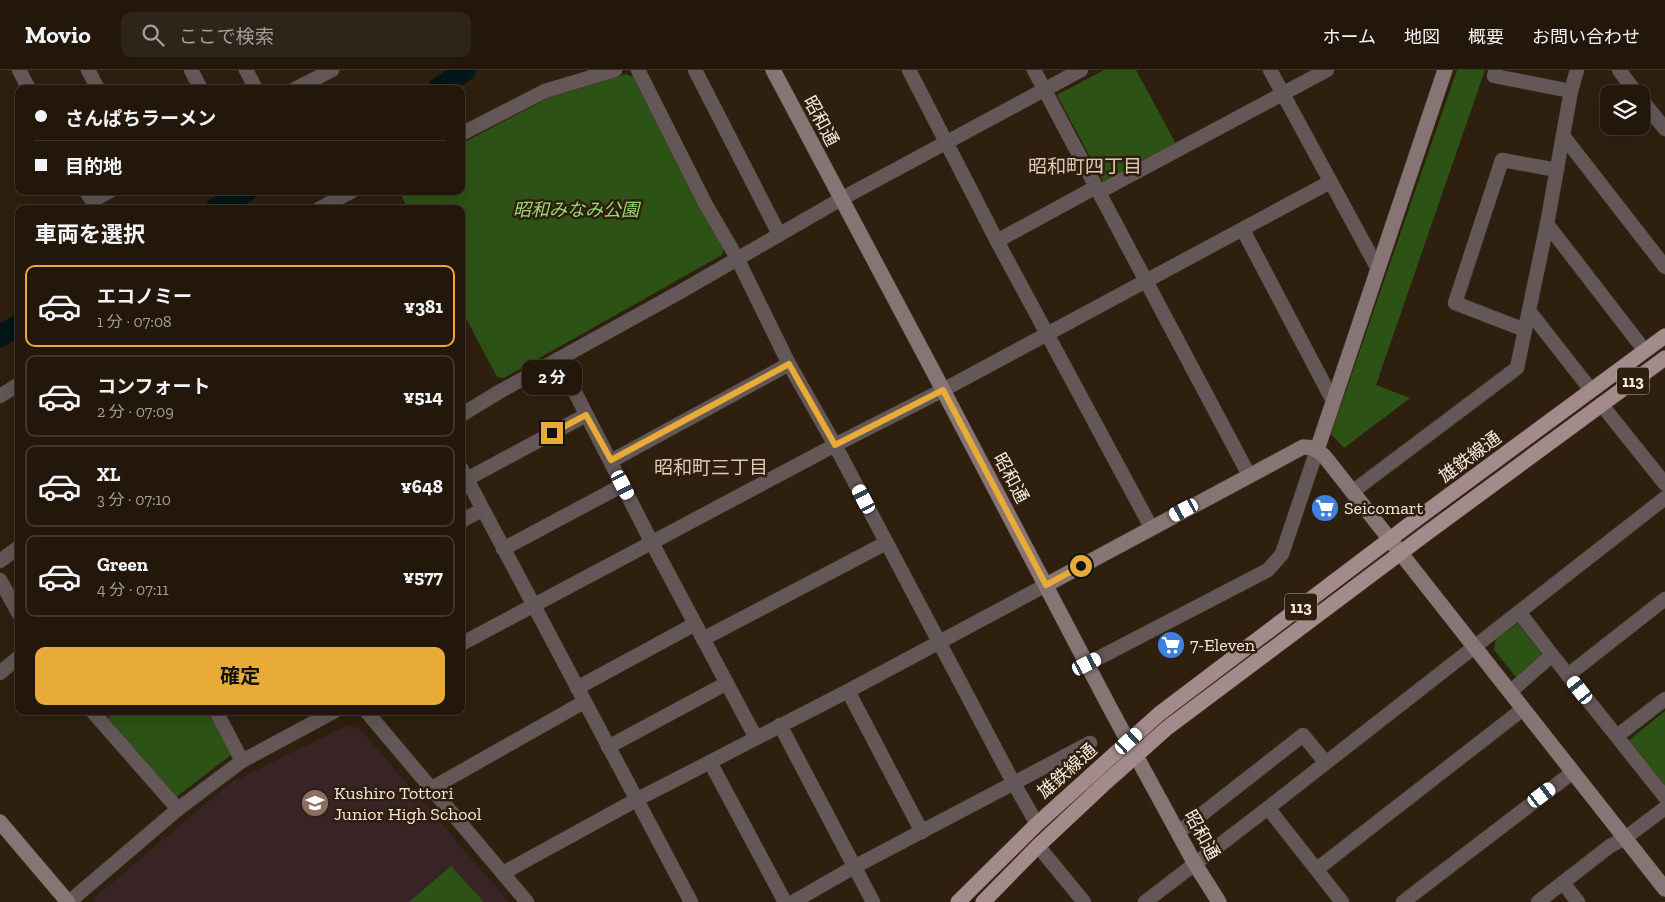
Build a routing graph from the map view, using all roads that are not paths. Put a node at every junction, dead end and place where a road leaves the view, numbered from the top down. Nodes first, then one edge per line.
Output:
1 (19, 70) edge
2 (88, 70) edge
3 (191, 70) edge
4 (246, 70) edge
5 (332, 70) edge
6 (615, 70) edge
7 (638, 70) edge
8 (695, 70) edge
9 (773, 70) edge
10 (909, 70) edge
11 (1034, 70) edge
12 (1082, 70) edge
13 (1270, 70) edge
14 (1327, 70) edge
15 (1445, 70) edge
16 (1496, 70) edge
17 (1576, 70) edge
18 (1619, 70) edge
19 (27, 85) edge
20 (96, 85) edge
21 (199, 85) edge
22 (254, 85) edge
23 (303, 85) edge
24 (1630, 85) edge
25 (1044, 90) junction
26 (1571, 91) junction
27 (1282, 93) junction
28 (1650, 110) edge
29 (1665, 129) edge
30 (465, 132) edge
31 (1564, 136) junction
32 (947, 142) junction
33 (1557, 170) junction
34 (1330, 182) junction
35 (1098, 189) junction
36 (88, 195) edge
37 (103, 195) edge
38 (345, 195) edge
39 (841, 199) junction
40 (327, 205) edge
41 (1548, 224) junction
42 (1243, 230) junction
43 (779, 234) junction
44 (997, 241) junction
45 (737, 258) junction
46 (1665, 267) edge
47 (1378, 269) junction
48 (1146, 281) junction
49 (1529, 311) junction
50 (1525, 330) junction
51 (1048, 334) junction
52 (1665, 336) edge
53 (1645, 350) junction
54 (1665, 358) edge
55 (558, 359) junction
56 (789, 364) junction
57 (15, 387) edge
58 (943, 390) junction
59 (1591, 390) junction
60 (0, 396) edge
61 (1333, 401) junction
62 (1601, 404) junction
63 (465, 413) edge
64 (586, 415) junction
65 (835, 445) junction
66 (1317, 450) junction
67 (611, 460) junction
68 (465, 474) edge
69 (1249, 475) junction
70 (465, 476) edge
71 (1665, 484) edge
72 (623, 485) junction
73 (1352, 492) junction
74 (1665, 498) edge
75 (482, 510) junction
76 (465, 519) edge
77 (1151, 528) junction
78 (1390, 540) junction
79 (886, 542) junction
80 (652, 543) junction
81 (503, 549) junction
82 (15, 550) edge
83 (1401, 553) junction
84 (0, 561) edge
85 (1046, 585) junction
86 (1, 586) edge
87 (1665, 599) edge
88 (534, 606) junction
89 (15, 608) edge
90 (1519, 612) junction
91 (695, 624) junction
92 (703, 639) junction
93 (465, 642) edge
94 (940, 642) junction
95 (1475, 647) junction
96 (1552, 655) junction
97 (15, 660) edge
98 (1087, 664) junction
99 (0, 673) edge
100 (1568, 675) junction
101 (726, 684) junction
102 (577, 688) junction
103 (848, 690) junction
104 (1510, 692) junction
105 (1665, 699) edge
106 (584, 702) junction
107 (1523, 709) junction
108 (97, 715) edge
109 (218, 715) edge
110 (328, 715) edge
111 (369, 715) edge
112 (780, 725) junction
113 (1616, 736) junction
114 (756, 738) junction
115 (1129, 741) junction
116 (1090, 743) dead end
117 (608, 747) junction
118 (1136, 756) junction
119 (242, 761) junction
120 (710, 762) junction
121 (1325, 762) junction
122 (1573, 772) junction
123 (1013, 782) junction
124 (432, 788) junction
125 (1665, 797) edge
126 (636, 800) junction
127 (1268, 808) junction
128 (1665, 808) edge
129 (178, 809) junction
130 (0, 822) edge
131 (1037, 824) junction
132 (922, 832) junction
133 (1179, 832) junction
134 (1625, 838) junction
135 (1038, 846) junction
136 (1195, 864) junction
137 (854, 867) junction
138 (1317, 870) junction
139 (503, 873) junction
140 (1563, 883) junction
141 (1665, 889) edge
142 (69, 902) edge
143 (527, 902) edge
144 (691, 902) edge
145 (785, 902) edge
146 (793, 902) edge
147 (873, 902) edge
148 (958, 902) edge
149 (983, 902) edge
150 (1084, 902) edge
151 (1145, 902) edge
152 (1219, 902) edge
153 (1342, 902) edge
154 (1403, 902) edge
155 (1538, 902) edge
156 (1578, 902) edge

1 - 19 street
2 - 20 street
3 - 21 street
4 - 22 street
5 - 23 street
6 - 30 street
7 - 45 street
8 - 43 street
9 - 39 street, 昭和通
10 - 32 street
11 - 25 street
12 - 25 street
13 - 27 street
14 - 27 street
15 - 47 street
16 - 26 street
17 - 26 street
18 - 24 street
25 - 32 street
25 - 35 street
26 - 31 street
27 - 34 street
27 - 35 street
28 - 29 street
31 - 33 street
31 - 46 street
32 - 39 street
32 - 44 street
33 - 41 street
33 - 50 street
34 - 42 street
34 - 47 street
35 - 44 street
35 - 48 street
36 - 37 street
38 - 40 street
39 - 43 street
39 - 58 street, 昭和通
41 - 49 street
41 - 53 street
42 - 48 street
42 - 61 street
43 - 45 street
44 - 51 street
45 - 55 street
45 - 56 street
47 - 61 street
48 - 51 street
48 - 69 street
49 - 50 street
49 - 59 street
50 - 73 street
51 - 58 street
51 - 77 street
52 - 53 main road, 雄鉄線通 / 113
53 - 59 main road, 雄鉄線通 / 113
54 - 62 main road, 113
55 - 63 street
55 - 64 street
56 - 65 street
56 - 67 street
57 - 60 street
58 - 65 street
58 - 85 street, 昭和通
59 - 78 main road, 雄鉄線通 / 113
61 - 66 street
62 - 71 street
62 - 83 main road, 113
64 - 67 street
64 - 68 street
65 - 79 street
65 - 80 street
66 - 69 street
66 - 73 street
66 - 98 street
67 - 72 street
69 - 77 street
70 - 75 street
72 - 80 street
72 - 81 street
73 - 78 street
74 - 90 street
75 - 76 street
75 - 81 street
77 - 85 street
78 - 83 street
78 - 115 main road, 雄鉄線通 / 113
79 - 92 street
79 - 94 street
80 - 88 street
80 - 91 street
81 - 88 street
82 - 84 street
83 - 95 street
83 - 118 main road, 113
85 - 94 street
85 - 98 street, 昭和通
86 - 89 street
87 - 100 street
88 - 93 street
88 - 102 street
90 - 95 street
90 - 96 street
91 - 92 street
91 - 102 street
92 - 101 street
94 - 103 street
94 - 123 street
95 - 104 street
95 - 121 street
96 - 100 street
96 - 104 street
97 - 99 street
98 - 115 street, 昭和通
100 - 113 street
101 - 114 street
101 - 117 street
102 - 106 street
103 - 112 street
103 - 132 street
104 - 107 street
105 - 113 street
106 - 117 street
106 - 124 street
107 - 122 street
107 - 138 street
108 - 129 street
109 - 119 street
110 - 119 street
111 - 124 street
112 - 114 street
112 - 137 street
113 - 125 street
114 - 120 street
115 - 118 street, 昭和通
115 - 131 main road, 雄鉄線通 / 113
116 - 123 street
117 - 126 street
118 - 133 street, 昭和通
118 - 135 main road, 113
119 - 129 street
120 - 126 street
120 - 145 street
121 - 127 street
121 - 133 street
122 - 134 street
122 - 154 street
123 - 131 street
123 - 132 street
124 - 139 street
126 - 139 street
126 - 144 street
127 - 136 street
127 - 138 street
128 - 134 street
129 - 142 street
130 - 142 street
131 - 148 main road, 雄鉄線通 / 113
132 - 137 street
133 - 136 street, 昭和通
134 - 140 street
134 - 141 street
135 - 149 main road, 113
135 - 150 street
136 - 151 street
136 - 152 street, 昭和通
137 - 146 street
137 - 147 street
138 - 153 street
139 - 143 street
140 - 155 street
140 - 156 street

